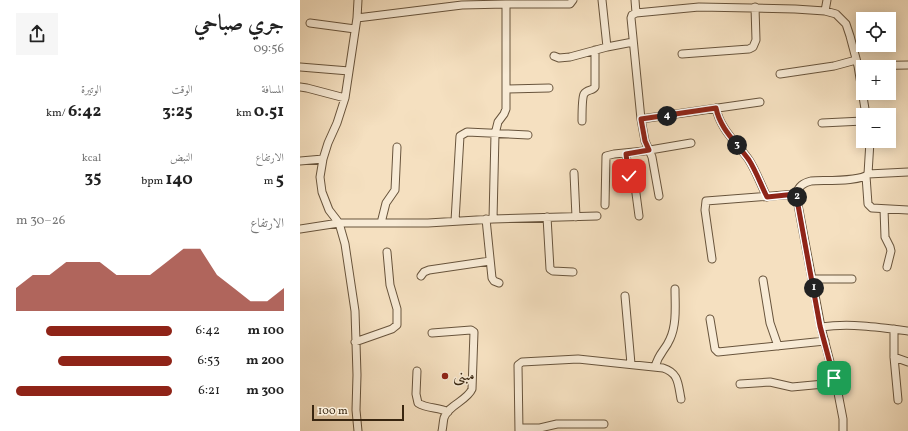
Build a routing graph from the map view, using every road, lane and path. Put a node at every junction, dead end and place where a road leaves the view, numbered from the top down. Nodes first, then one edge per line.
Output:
1 (358, 0) edge
2 (572, 0) edge
3 (602, 0) edge
4 (635, 0) edge
5 (827, 0) edge
6 (495, 2) edge
7 (722, 3) edge
8 (506, 4) junction
9 (755, 7) junction
10 (825, 11) junction
11 (636, 13) junction
12 (357, 18) junction
13 (310, 23) dead end
14 (355, 29) junction
15 (633, 42) junction
16 (607, 47) junction
17 (594, 50) junction
18 (682, 54) dead end
19 (554, 56) dead end
20 (856, 60) edge
21 (856, 63) edge
22 (896, 63) edge
23 (908, 63) edge
24 (300, 67) edge
25 (349, 72) junction
26 (780, 74) dead end
27 (300, 88) edge
28 (549, 88) dead end
29 (506, 89) junction
30 (345, 98) junction
31 (760, 102) dead end
32 (716, 108) junction
33 (641, 119) junction
34 (582, 121) dead end
35 (856, 121) edge
36 (822, 123) dead end
37 (495, 134) junction
38 (528, 135) dead end
39 (691, 143) dead end
40 (398, 147) dead end
41 (869, 148) edge
42 (649, 150) junction
43 (626, 154) junction
44 (323, 159) junction
45 (300, 161) edge
46 (908, 172) edge
47 (574, 173) dead end
48 (867, 175) junction
49 (796, 194) junction
50 (658, 196) dead end
51 (767, 197) junction
52 (604, 205) dead end
53 (884, 210) junction
54 (908, 210) edge
55 (576, 216) junction
56 (597, 216) dead end
57 (639, 216) dead end
58 (547, 217) junction
59 (489, 219) junction
60 (455, 221) junction
61 (339, 223) junction
62 (381, 223) junction
63 (300, 229) edge
64 (387, 252) dead end
65 (712, 259) dead end
66 (490, 261) junction
67 (887, 267) dead end
68 (573, 272) dead end
69 (421, 276) dead end
70 (812, 279) junction
71 (852, 279) dead end
72 (764, 280) dead end
73 (499, 283) dead end
74 (675, 289) dead end
75 (625, 296) dead end
76 (710, 319) dead end
77 (820, 326) junction
78 (894, 329) junction
79 (908, 330) edge
80 (432, 333) dead end
81 (355, 342) junction
82 (825, 342) junction
83 (778, 346) junction
84 (894, 357) junction
85 (908, 362) edge
86 (631, 364) junction
87 (655, 367) junction
88 (417, 371) dead end
89 (835, 383) junction
90 (740, 384) dead end
91 (681, 398) dead end
92 (898, 400) dead end
93 (448, 412) junction
94 (604, 424) dead end
95 (519, 430) edge
96 (358, 431) edge
97 (442, 431) edge
98 (843, 431) edge

1 - 12 street
2 - 8 street
3 - 16 street
4 - 11 street
5 - 10 street
6 - 8 street
6 - 12 street
7 - 9 street
7 - 11 street
8 - 29 street
9 - 10 street
9 - 18 street
10 - 20 street
11 - 15 street
12 - 14 street
13 - 14 street
14 - 25 street
15 - 16 street
15 - 33 street
16 - 17 street
17 - 19 street
17 - 34 street
21 - 26 street
22 - 23 street
24 - 25 street
25 - 30 street
27 - 30 street
28 - 29 street
29 - 37 street
30 - 44 street
31 - 32 street
32 - 33 street
32 - 51 street
33 - 42 street
35 - 36 street
37 - 38 street
37 - 59 street
37 - 60 street
39 - 42 street
40 - 62 street
41 - 48 street
42 - 43 street
42 - 50 street
43 - 52 street
43 - 57 street
44 - 45 street
44 - 61 street
46 - 48 street
47 - 55 street
48 - 49 street
48 - 53 street
49 - 51 street
49 - 70 street
51 - 65 street
53 - 54 street
53 - 67 street
55 - 56 street
55 - 58 street
58 - 59 street
58 - 68 street
59 - 60 street
59 - 66 street
60 - 62 street
61 - 62 street
61 - 63 street
61 - 81 street
64 - 81 street
66 - 69 street
66 - 73 street
70 - 71 street
70 - 77 street
72 - 83 street
74 - 87 street
75 - 86 street
76 - 83 street
77 - 78 street
77 - 82 street
78 - 79 street
78 - 84 street
80 - 93 street
81 - 96 street
82 - 83 street
82 - 89 street
84 - 85 street
84 - 92 street
86 - 87 street
86 - 95 street
87 - 91 street
88 - 93 street
89 - 90 street
89 - 98 street
93 - 97 street
94 - 95 street

